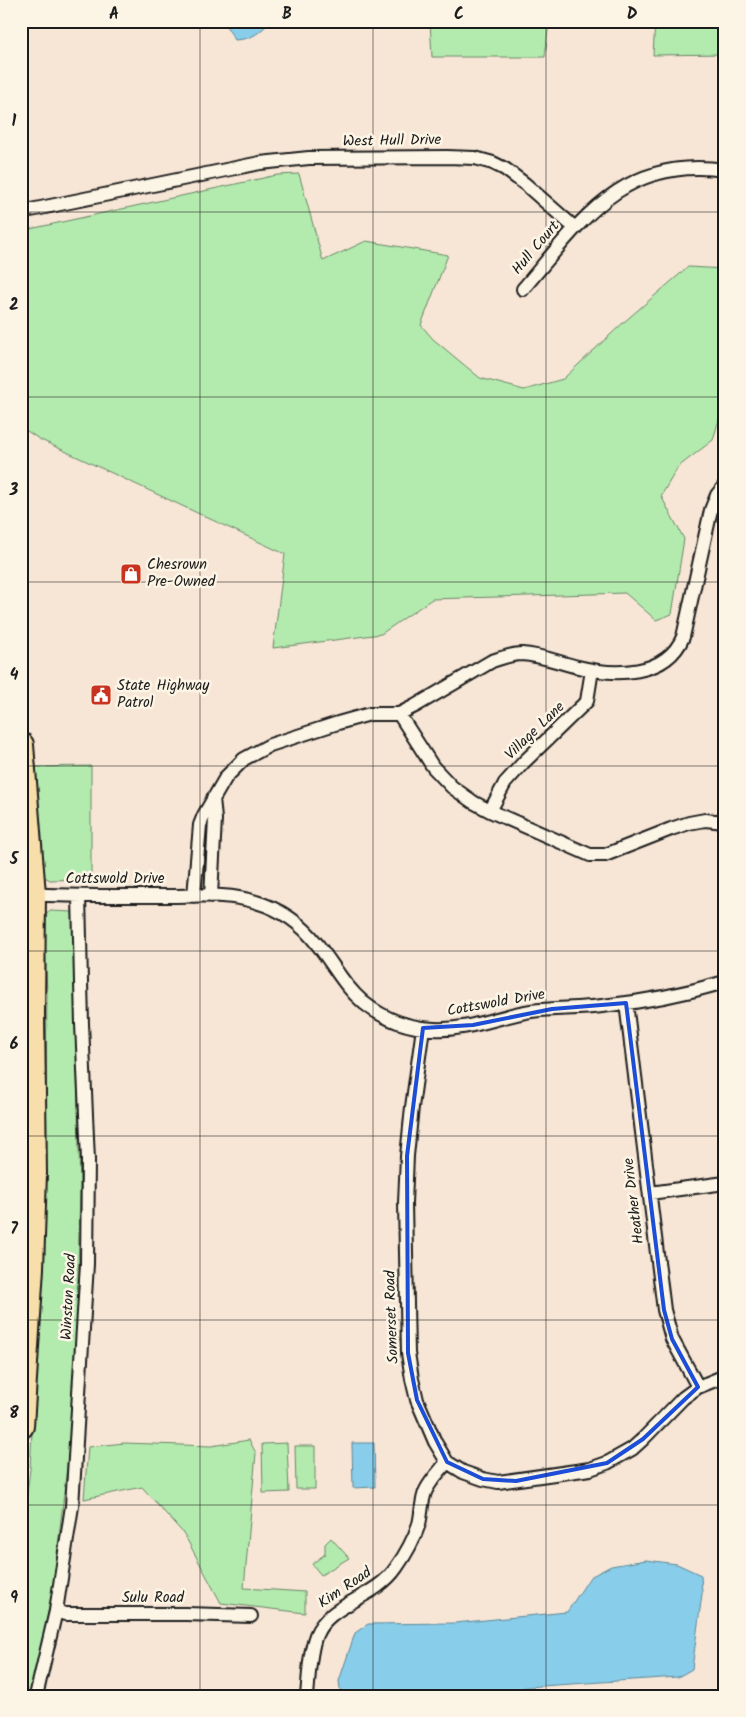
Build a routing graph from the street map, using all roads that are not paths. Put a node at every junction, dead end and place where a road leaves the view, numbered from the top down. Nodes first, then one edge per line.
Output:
1 (725, 170) edge
2 (21, 212) edge
3 (574, 228) junction
4 (523, 290) dead end
5 (725, 485) edge
6 (592, 670) junction
7 (399, 714) junction
8 (21, 745) edge
9 (213, 798) junction
10 (490, 812) junction
11 (725, 822) edge
12 (27, 894) edge
13 (79, 896) junction
14 (194, 896) junction
15 (211, 896) junction
16 (725, 982) edge
17 (626, 1003) junction
18 (423, 1028) junction
19 (725, 1183) edge
20 (650, 1194) junction
21 (725, 1376) edge
22 (698, 1387) junction
23 (21, 1426) edge
24 (446, 1462) junction
25 (56, 1611) junction
26 (251, 1616) dead end
27 (36, 1696) edge
28 (308, 1696) edge

1 - 3 street
2 - 3 street, West Hull Drive
3 - 4 street, Hull Court
5 - 6 street
6 - 7 street
6 - 10 street, Village Lane
7 - 9 street
7 - 10 street
8 - 12 highway
9 - 14 street
9 - 15 street
10 - 11 street
12 - 13 street, Cottswold Drive
12 - 23 highway
13 - 14 street, Cottswold Drive
13 - 25 street, Winston Road
14 - 15 street, Cottswold Drive
15 - 18 street, Cottswold Drive
16 - 17 street, Cottswold Drive
17 - 18 street, Cottswold Drive
17 - 20 street, Heather Drive
18 - 24 street, Somerset Road
19 - 20 street
20 - 22 street, Heather Drive
21 - 22 street
22 - 24 street
24 - 28 street, Kim Road
25 - 26 street, Sulu Road
25 - 27 street, Winston Road

